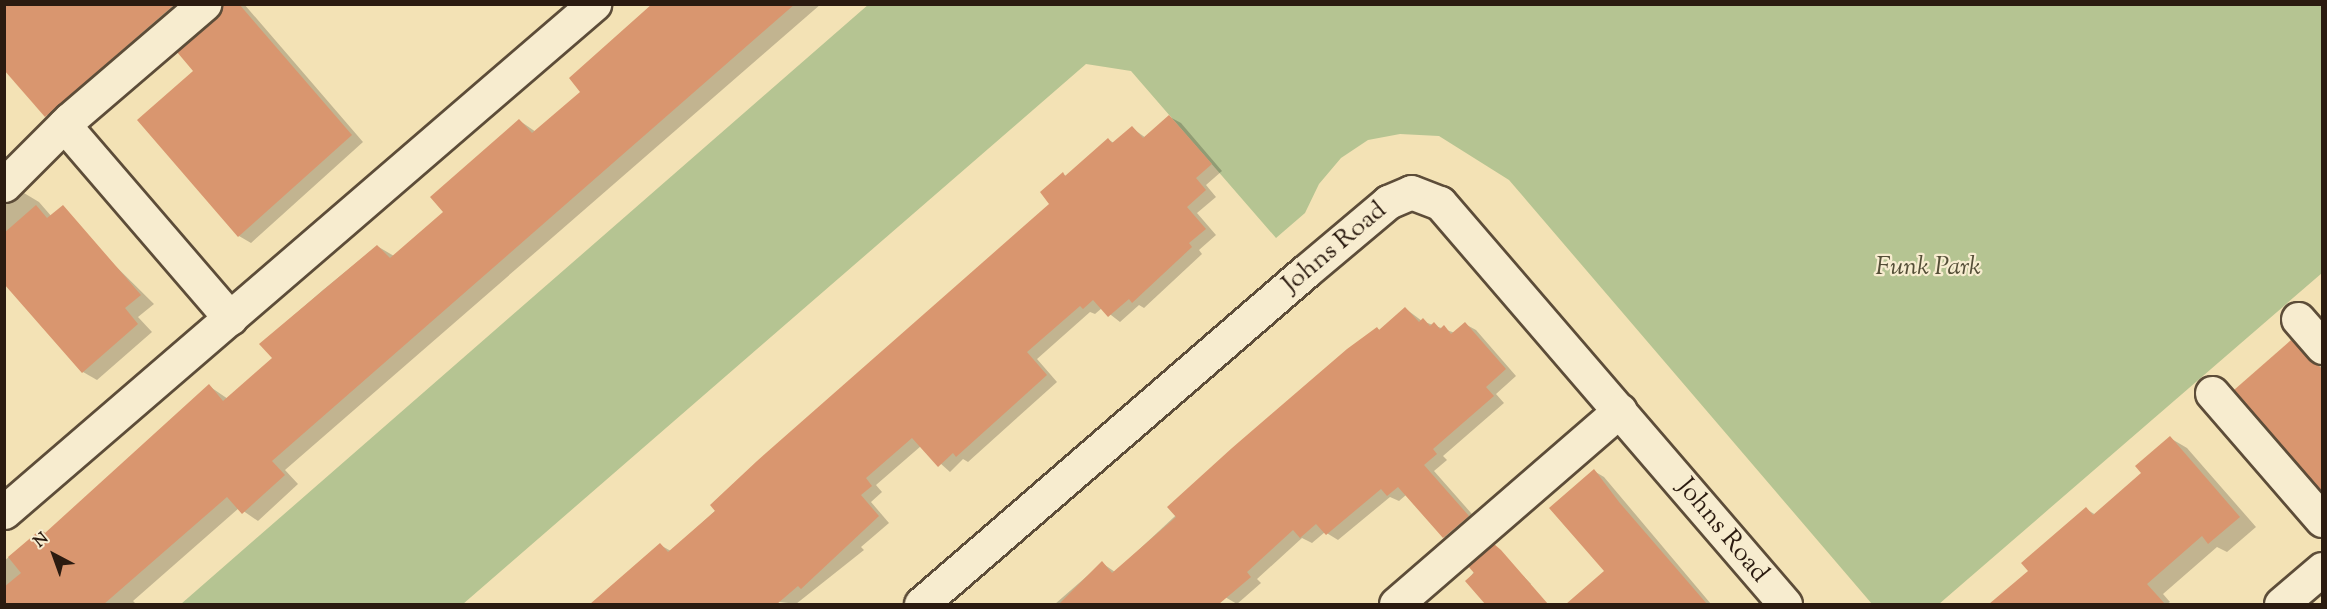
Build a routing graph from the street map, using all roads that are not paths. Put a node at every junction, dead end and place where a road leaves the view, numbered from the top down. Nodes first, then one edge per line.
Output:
1 (204, 4) edge
2 (594, 4) edge
3 (64, 126) junction
4 (4, 185) edge
5 (230, 318) junction
6 (2298, 319) dead end
7 (2322, 347) edge
8 (2212, 393) dead end
9 (1620, 410) junction
10 (4, 512) edge
11 (2322, 520) edge
12 (2322, 568) edge
13 (921, 604) edge
14 (1396, 604) edge
15 (1785, 604) edge
16 (2281, 604) edge

1 - 3 street
2 - 5 street
3 - 4 street
3 - 5 street
5 - 10 street
6 - 7 street
8 - 11 street
9 - 13 street, Johns Road
9 - 14 street
9 - 15 street, Johns Road
12 - 16 street

